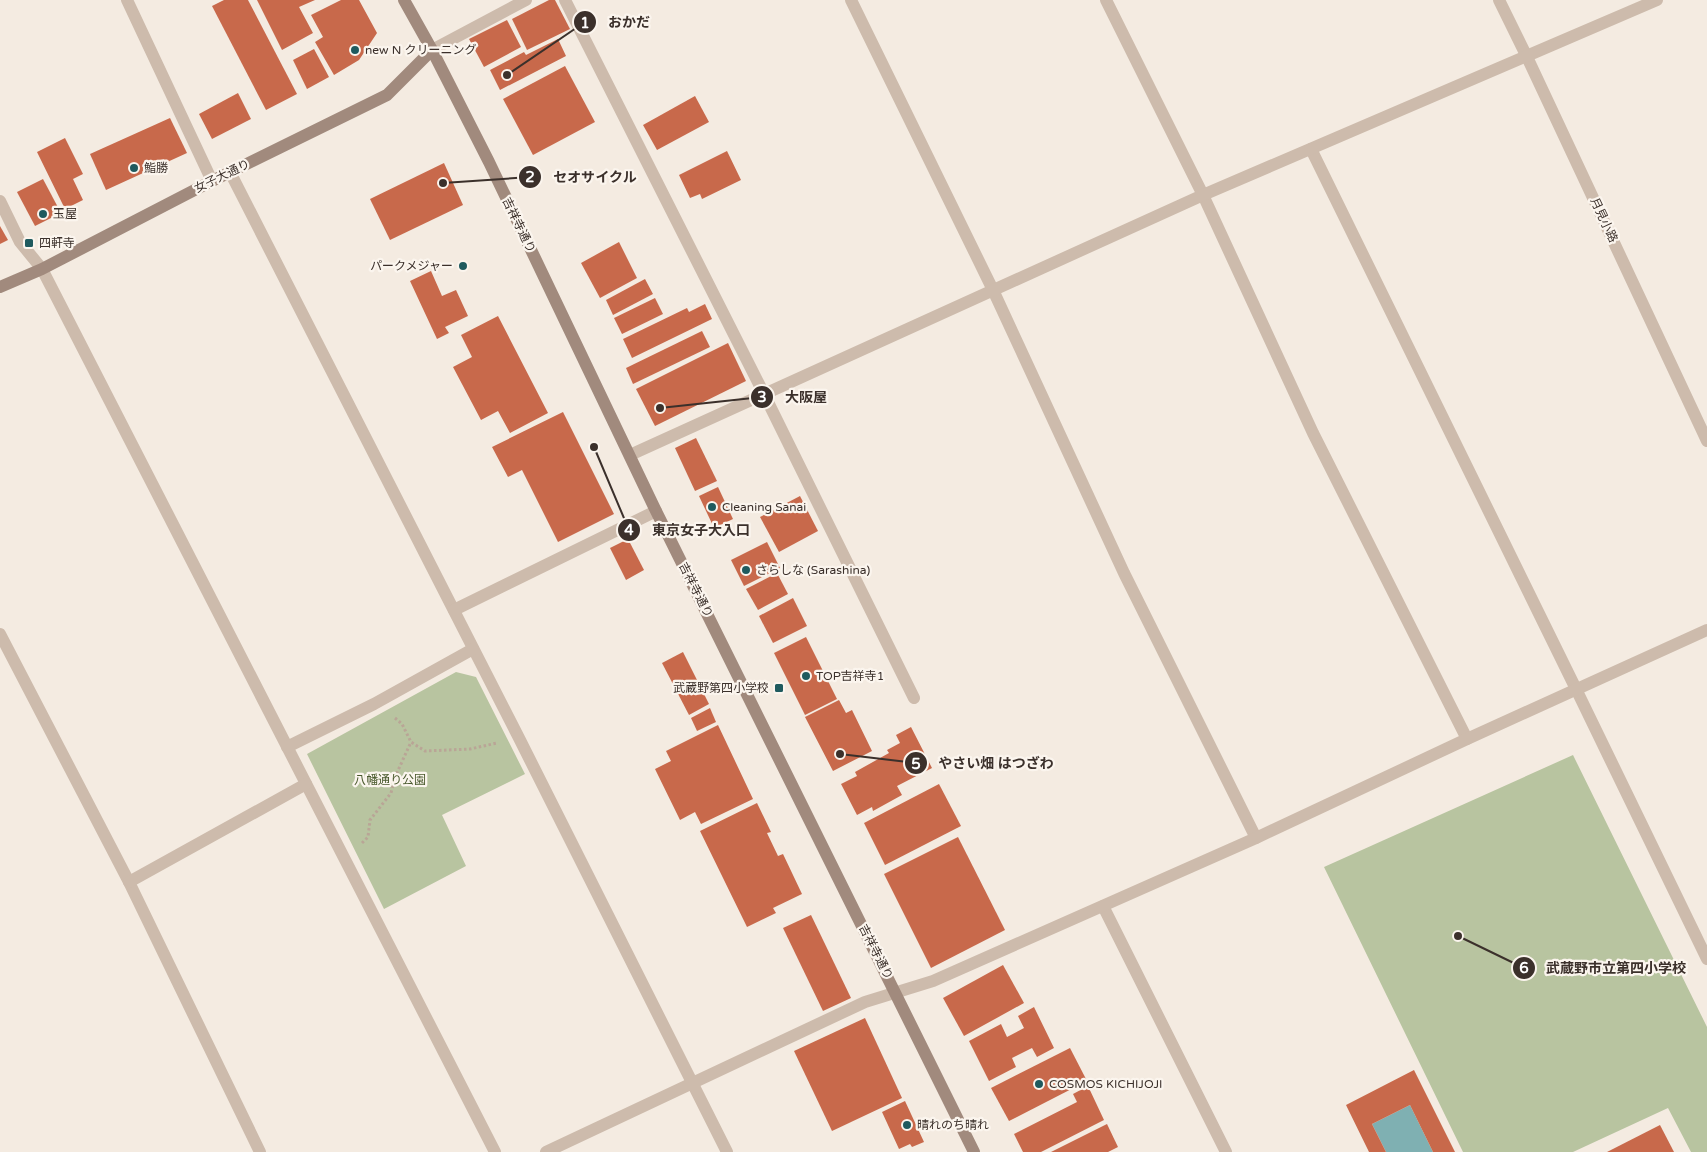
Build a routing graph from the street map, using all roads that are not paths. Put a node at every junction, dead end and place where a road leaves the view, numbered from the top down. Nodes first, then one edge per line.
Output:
1 (127, 0) edge
2 (404, 0) edge
3 (526, 0) edge
4 (565, 0) edge
5 (851, 0) edge
6 (1106, 0) edge
7 (1499, 0) edge
8 (1657, 0) edge
9 (432, 50) junction
10 (1527, 56) junction
11 (1311, 149) junction
12 (230, 172) junction
13 (212, 180) junction
14 (1204, 195) junction
15 (0, 202) edge
16 (42, 269) junction
17 (0, 287) edge
18 (993, 290) junction
19 (764, 394) junction
20 (1707, 441) edge
21 (630, 454) junction
22 (656, 511) junction
23 (454, 610) junction
24 (1707, 630) edge
25 (0, 634) edge
26 (474, 649) junction
27 (1577, 691) junction
28 (914, 698) dead end
29 (1467, 739) junction
30 (287, 747) junction
31 (306, 784) junction
32 (1256, 838) junction
33 (129, 882) junction
34 (1103, 906) junction
35 (1707, 959) edge
36 (896, 992) junction
37 (693, 1085) junction
38 (260, 1152) edge
39 (495, 1152) edge
40 (546, 1152) edge
41 (727, 1152) edge
42 (974, 1152) edge
43 (1226, 1152) edge

1 - 13 street
2 - 9 main road, 吉祥寺通り
3 - 9 street
4 - 19 street
5 - 18 street
6 - 14 street
7 - 10 street, 月見小路
8 - 10 street
9 - 12 main road, 女子大通り
9 - 21 main road, 吉祥寺通り
10 - 11 street
10 - 20 street, 月見小路
11 - 14 street
11 - 27 street
12 - 13 main road, 女子大通り
12 - 23 street
13 - 16 main road, 女子大通り
14 - 18 street
14 - 29 street
15 - 16 street
16 - 17 main road, 女子大通り
16 - 30 street
18 - 19 street
18 - 32 street
19 - 21 street
19 - 28 street
21 - 22 main road, 吉祥寺通り
22 - 23 street
22 - 36 main road, 吉祥寺通り
23 - 26 street
24 - 27 street
25 - 33 street
26 - 30 street
26 - 37 street
27 - 29 street
27 - 35 street
29 - 32 street
30 - 31 street
31 - 33 street
31 - 39 street
32 - 34 street
33 - 38 street
34 - 36 street
34 - 43 street
36 - 37 street
36 - 42 main road, 吉祥寺通り
37 - 40 street
37 - 41 street

